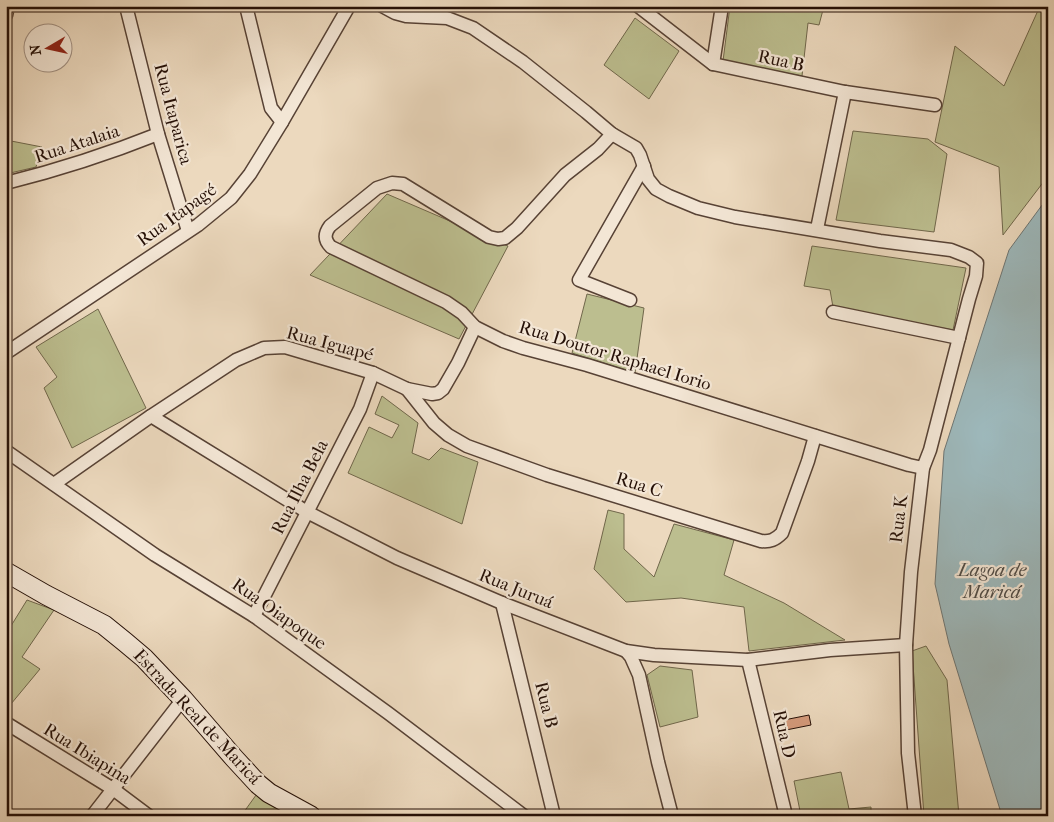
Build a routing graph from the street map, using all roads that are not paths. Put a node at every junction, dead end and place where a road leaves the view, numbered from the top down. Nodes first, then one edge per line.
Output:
1 (8, 6) edge
2 (126, 6) edge
3 (246, 6) edge
4 (349, 6) edge
5 (382, 6) edge
6 (638, 6) edge
7 (722, 6) edge
8 (6, 15) edge
9 (713, 64) junction
10 (845, 92) junction
11 (935, 105) dead end
12 (282, 122) junction
13 (158, 134) junction
14 (612, 134) junction
15 (644, 166) junction
16 (6, 183) edge
17 (816, 229) junction
18 (188, 231) junction
19 (630, 300) dead end
20 (833, 312) dead end
21 (475, 327) junction
22 (959, 338) junction
23 (6, 353) edge
24 (373, 373) junction
25 (407, 389) junction
26 (151, 416) junction
27 (815, 436) junction
28 (6, 451) edge
29 (923, 468) junction
30 (54, 484) junction
31 (307, 512) junction
32 (6, 572) edge
33 (502, 603) junction
34 (254, 616) junction
35 (906, 645) junction
36 (626, 651) junction
37 (654, 656) junction
38 (748, 660) junction
39 (638, 674) junction
40 (183, 699) junction
41 (6, 723) edge
42 (113, 789) junction
43 (92, 816) edge
44 (149, 816) edge
45 (311, 816) edge
46 (524, 816) edge
47 (554, 816) edge
48 (672, 816) edge
49 (786, 816) edge
50 (915, 816) edge

1 - 8 street
2 - 13 street, Rua Itaparica
3 - 12 street
4 - 12 street, Rua Itapagé
5 - 14 street
6 - 9 street, Rua B
7 - 9 street
9 - 10 street, Rua B
10 - 11 street, Rua B
10 - 17 street
12 - 18 street, Rua Itapagé
13 - 16 street, Rua Atalaia
13 - 18 street, Rua Itaparica
14 - 15 street
14 - 21 street, Rua Doutor Raphael Iorio
15 - 17 street
15 - 19 street
17 - 22 street, Rua K
18 - 23 street, Rua Itapagé
20 - 22 street
21 - 25 street, Rua Iguapé
21 - 27 street, Rua Doutor Raphael Iorio
22 - 29 street, Rua K
24 - 25 street, Rua Iguapé
24 - 26 street, Rua Iguapé
24 - 31 street, Rua Ilha Bela
25 - 27 street, Rua C
26 - 30 street, Rua Iguapé
26 - 31 street, Rua Juruá
27 - 29 street, Rua Doutor Raphael Iorio
28 - 30 street, Rua Oiapoque
29 - 35 street, Rua K
30 - 34 street, Rua Oiapoque
31 - 33 street, Rua Juruá
31 - 34 street, Rua Ilha Bela
32 - 40 main road, Estrada Real de Maricá
33 - 36 street, Rua Juruá
33 - 47 street, Rua B
34 - 46 street, Rua Oiapoque
35 - 38 street, Rua Juruá
35 - 50 street, Rua K
36 - 37 street, Rua Juruá
36 - 39 street
37 - 38 street, Rua Juruá
37 - 39 street
38 - 49 street, Rua D
39 - 48 street
40 - 42 street
40 - 45 main road, Estrada Real de Maricá
41 - 42 street, Rua Ibiapina
42 - 43 street
42 - 44 street, Rua Ibiapina

